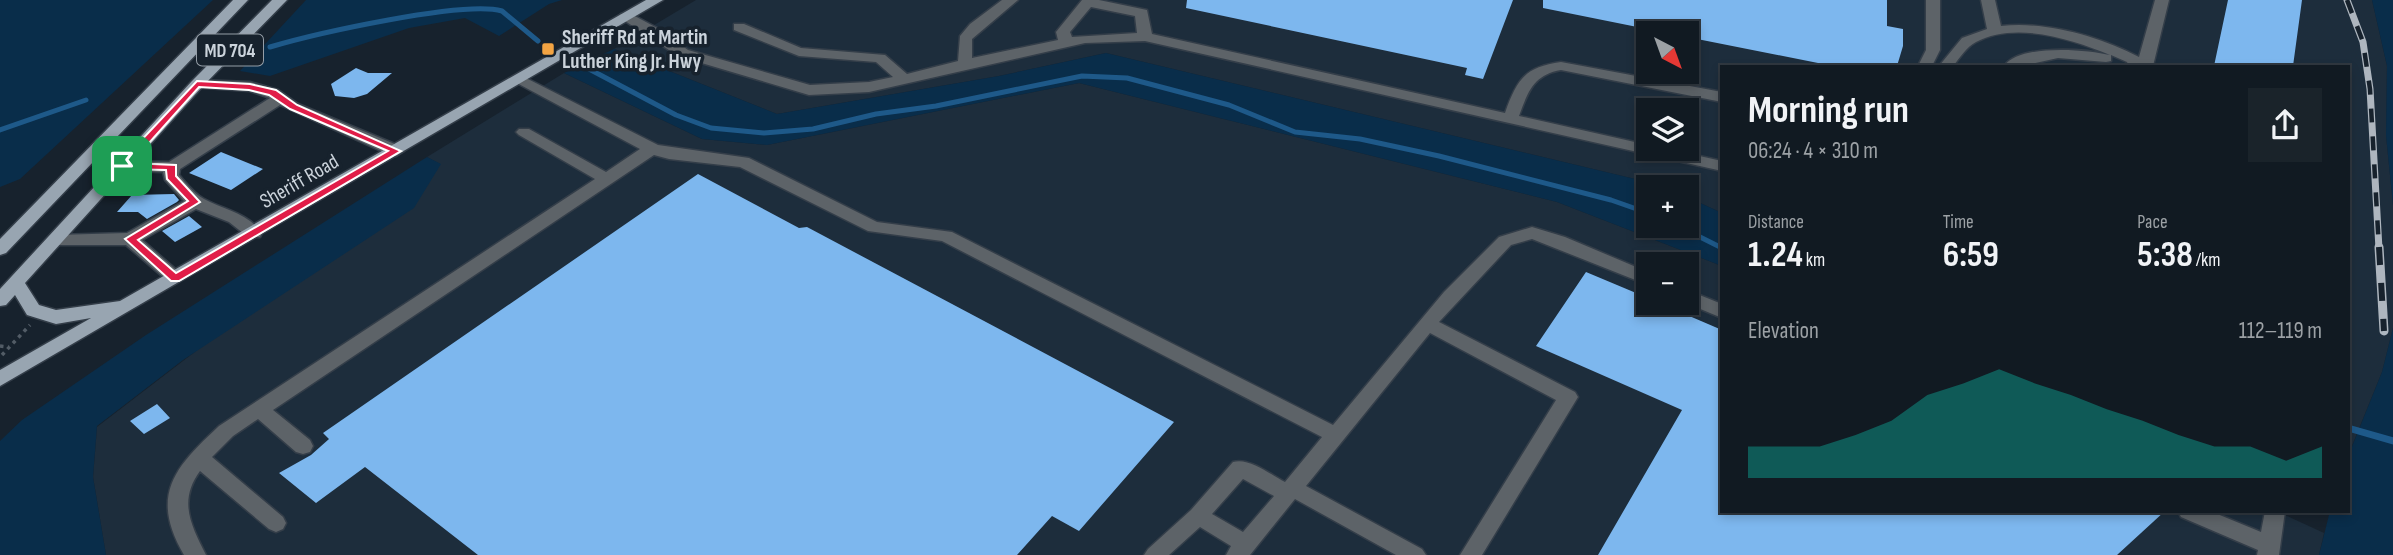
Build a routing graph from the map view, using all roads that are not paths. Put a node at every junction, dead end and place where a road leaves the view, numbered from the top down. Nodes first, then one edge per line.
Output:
1 (241, 0) edge
2 (279, 0) edge
3 (656, 0) edge
4 (1010, 0) edge
5 (1933, 0) edge
6 (1988, 0) edge
7 (2162, 0) edge
8 (626, 17) junction
9 (739, 27) dead end
10 (1994, 29) junction
11 (1145, 37) junction
12 (1066, 43) junction
13 (965, 64) junction
14 (1926, 65) edge
15 (1947, 65) edge
16 (2013, 65) edge
17 (2139, 65) edge
18 (2142, 65) edge
19 (2145, 65) edge
20 (520, 79) junction
21 (904, 79) junction
22 (197, 84) junction
23 (1720, 97) edge
24 (280, 98) junction
25 (1511, 118) junction
26 (524, 132) dead end
27 (652, 149) junction
28 (396, 151) junction
29 (122, 166) junction
30 (1720, 166) edge
31 (172, 167) junction
32 (606, 179) junction
33 (195, 202) junction
34 (254, 233) junction
35 (131, 239) junction
36 (56, 240) junction
37 (0, 249) edge
38 (1636, 274) edge
39 (175, 278) junction
40 (16, 283) junction
41 (0, 300) edge
42 (1699, 301) edge
43 (127, 306) junction
44 (1720, 310) edge
45 (1427, 324) junction
46 (0, 379) edge
47 (259, 409) junction
48 (1335, 435) junction
49 (303, 446) dead end
50 (198, 457) junction
51 (1290, 490) junction
52 (2192, 513) edge
53 (2275, 513) edge
54 (1198, 516) junction
55 (276, 523) dead end
56 (1241, 549) edge
57 (2269, 550) edge
58 (195, 555) edge
59 (1155, 555) edge
60 (1415, 555) edge
61 (1471, 555) edge

1 - 37 main road, MD 704
2 - 22 main road, MD 704
3 - 8 main road, Sheriff Road
4 - 13 lane
5 - 14 lane
6 - 10 lane
7 - 19 lane
8 - 20 main road, Sheriff Road
8 - 21 lane
9 - 21 lane
10 - 15 lane
10 - 18 lane
11 - 12 lane
11 - 12 lane
11 - 25 lane
12 - 13 lane
13 - 21 lane
16 - 17 lane
20 - 27 lane
20 - 28 main road, Sheriff Road
22 - 24 lane
22 - 29 main road, MD 704
23 - 25 lane
24 - 28 lane
24 - 31 lane
25 - 30 lane
26 - 32 lane
27 - 32 lane
27 - 48 lane
28 - 34 main road, Sheriff Road
29 - 31 lane
29 - 36 main road, MD 704
31 - 33 lane
32 - 47 lane
33 - 34 lane
33 - 35 lane
34 - 39 main road, Sheriff Road
35 - 36 lane
35 - 39 lane
36 - 40 main road, MD 704
38 - 45 lane
39 - 43 main road, Sheriff Road
40 - 41 main road, MD 704
40 - 43 main road
42 - 44 lane
43 - 46 main road, Sheriff Road
45 - 48 lane
45 - 61 lane
47 - 49 lane
47 - 50 lane
48 - 51 lane
50 - 55 lane
50 - 58 lane
51 - 54 lane
51 - 56 lane
51 - 60 lane
52 - 57 lane
53 - 57 lane
54 - 56 lane
54 - 59 lane

